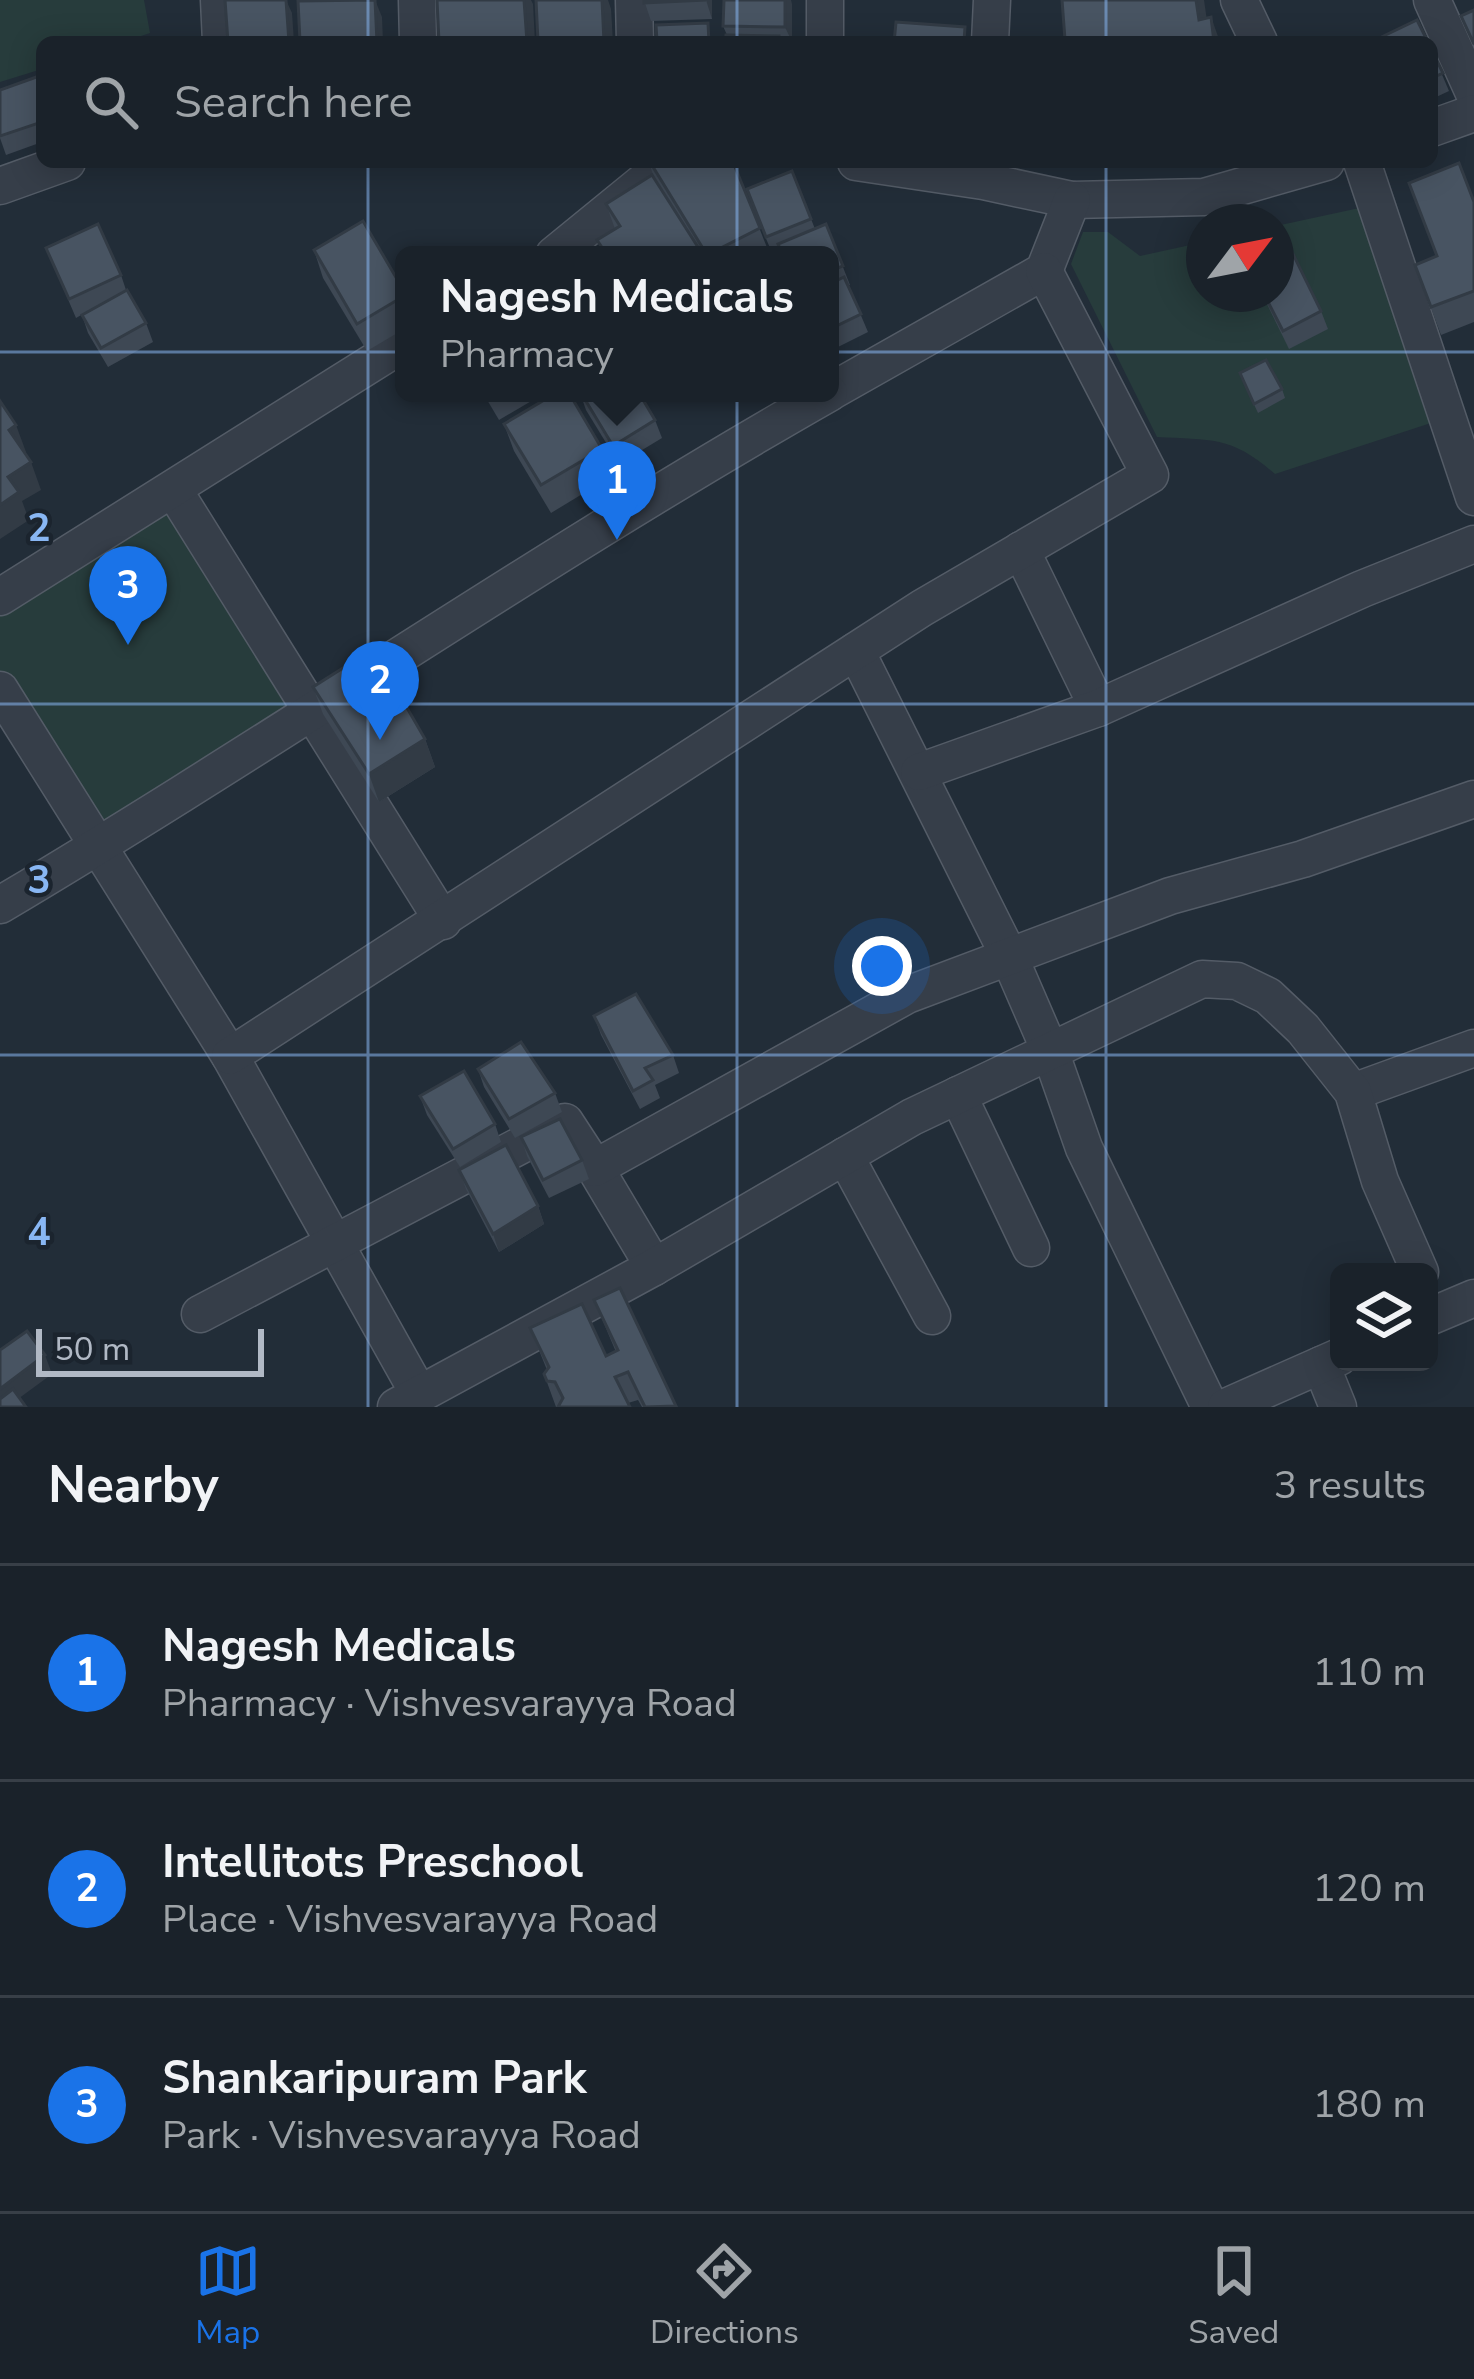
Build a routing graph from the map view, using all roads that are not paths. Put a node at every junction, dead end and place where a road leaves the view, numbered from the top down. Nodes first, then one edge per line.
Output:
1 (219, 0) edge
2 (417, 0) edge
3 (634, 0) edge
4 (825, 0) edge
5 (992, 0) edge
6 (1239, 0) edge
7 (1432, 0) edge
8 (221, 36) edge
9 (418, 36) edge
10 (635, 36) edge
11 (825, 36) edge
12 (990, 36) edge
13 (1255, 36) edge
14 (1474, 93) edge
15 (1474, 113) edge
16 (1438, 126) edge
17 (49, 168) edge
18 (661, 168) edge
19 (932, 168) edge
20 (1303, 168) edge
21 (1364, 168) edge
22 (983, 172) edge
23 (1, 184) edge
24 (1072, 200) junction
25 (565, 246) edge
26 (1044, 271) junction
27 (395, 349) edge
28 (839, 387) edge
29 (813, 402) edge
30 (173, 489) junction
31 (1474, 497) edge
32 (1474, 544) edge
33 (1021, 550) junction
34 (0, 597) edge
35 (856, 651) junction
36 (0, 691) edge
37 (1097, 708) junction
38 (312, 711) junction
39 (920, 772) junction
40 (1474, 799) edge
41 (99, 846) junction
42 (0, 905) edge
43 (443, 921) junction
44 (1008, 954) junction
45 (1474, 1048) edge
46 (1050, 1051) junction
47 (230, 1056) junction
48 (1353, 1092) junction
49 (958, 1095) junction
50 (845, 1156) junction
51 (595, 1168) junction
52 (333, 1241) junction
53 (1031, 1248) dead end
54 (1416, 1263) edge
55 (654, 1268) junction
56 (1474, 1298) edge
57 (1438, 1307) edge
58 (200, 1314) dead end
59 (932, 1316) dead end
60 (1330, 1361) edge
61 (1332, 1371) edge
62 (407, 1401) edge
63 (1210, 1407) edge
64 (1226, 1407) edge
65 (1338, 1407) edge

1 - 8 street
2 - 9 street
3 - 10 street
4 - 11 street
5 - 12 street
6 - 13 street
7 - 14 street
15 - 16 street
17 - 23 street
18 - 25 street
19 - 22 street
20 - 24 street
21 - 31 street
22 - 24 street
24 - 26 street
26 - 28 street
26 - 33 street
27 - 30 street
29 - 38 street
30 - 34 street
30 - 38 street
32 - 37 street
33 - 35 street
33 - 37 street
35 - 39 street
35 - 43 street
36 - 41 street
37 - 39 street
38 - 41 street
38 - 43 street
39 - 44 street
40 - 44 street
41 - 42 street
41 - 47 street
43 - 47 street
44 - 46 street
44 - 51 street
45 - 48 street
46 - 48 street
46 - 49 street
46 - 63 street
47 - 52 street
48 - 54 street
49 - 50 street
49 - 53 street
50 - 55 street
50 - 59 street
51 - 52 street
51 - 55 street
52 - 58 street
52 - 62 street
55 - 62 street
56 - 57 street
60 - 64 street
61 - 65 street

